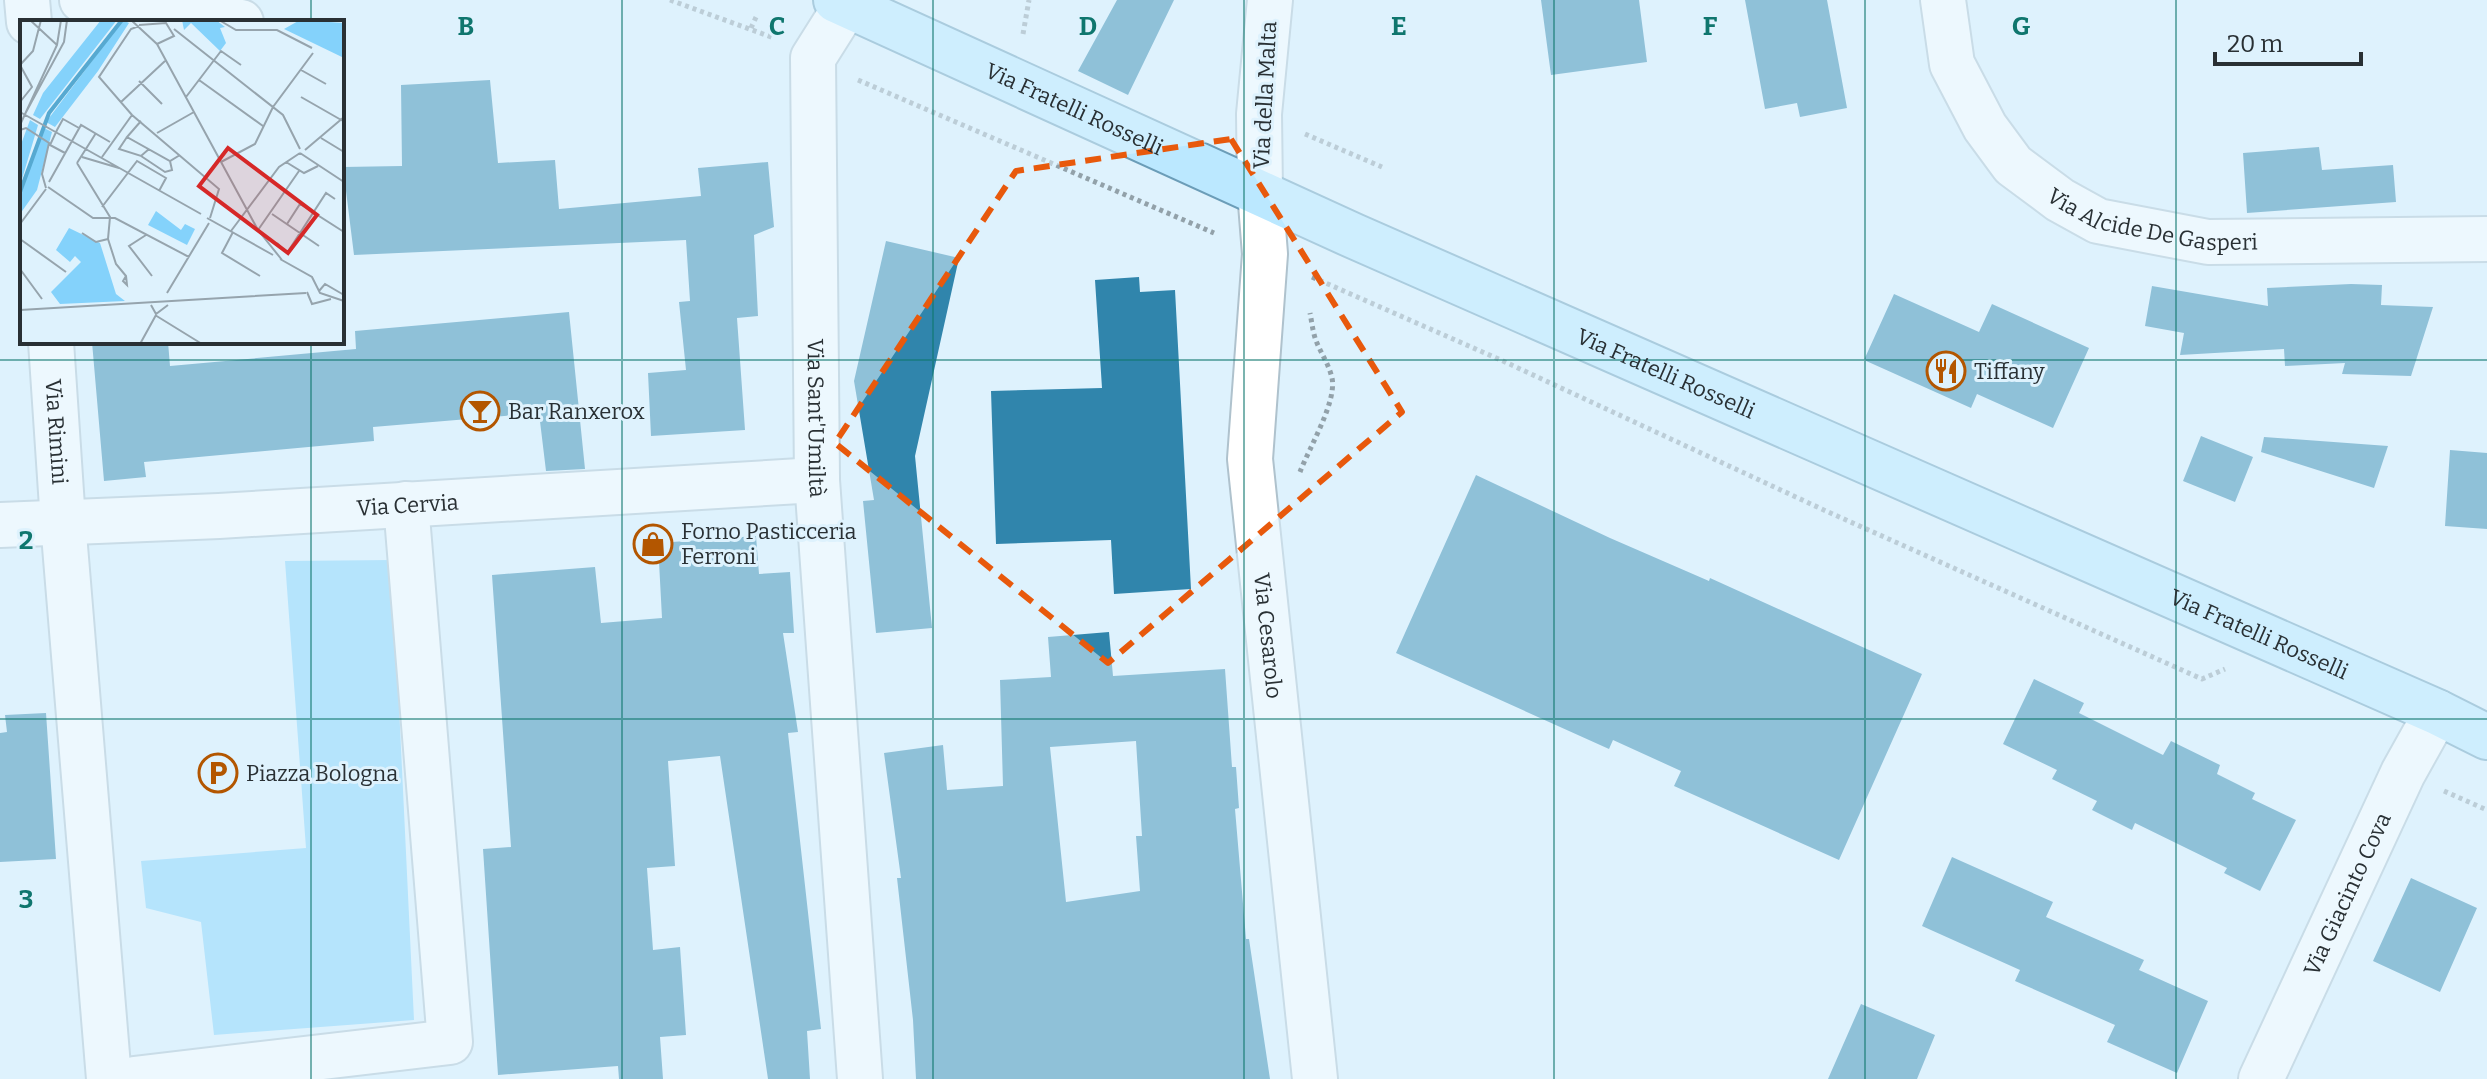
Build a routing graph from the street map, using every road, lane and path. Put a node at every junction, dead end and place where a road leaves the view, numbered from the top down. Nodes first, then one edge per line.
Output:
1 (27, 0) edge
2 (82, 0) edge
3 (670, 0) edge
4 (1270, 0) edge
5 (1943, 0) edge
6 (842, 1) edge
7 (757, 15) dead end
8 (29, 20) edge
9 (227, 20) edge
10 (751, 28) junction
11 (775, 38) dead end
12 (851, 77) dead end
13 (1260, 191) junction
14 (1214, 233) dead end
15 (2487, 239) edge
16 (1304, 274) dead end
17 (1315, 342) dead end
18 (51, 344) edge
19 (817, 480) junction
20 (1295, 484) dead end
21 (406, 504) junction
22 (63, 522) junction
23 (0, 525) edge
24 (2228, 668) dead end
25 (2437, 712) junction
26 (2487, 737) edge
27 (2462, 798) dead end
28 (2487, 810) edge
29 (109, 1079) edge
30 (134, 1079) edge
31 (860, 1079) edge
32 (1315, 1079) edge
33 (2261, 1079) edge

1 - 8 street
2 - 9 street
3 - 10 path
4 - 13 street, Via della Malta
5 - 15 street, Via Alcide De Gasperi
6 - 13 main road, Via Fratelli Rosselli
6 - 19 street, Via Sant'Umiltà
7 - 10 path
10 - 11 path
12 - 14 path
13 - 25 main road, Via Fratelli Rosselli
13 - 32 street, Via Cesarolo
16 - 24 path
17 - 20 path
18 - 22 street, Via Rimini
19 - 21 street, Via Cervia
19 - 31 street, Via Sant'Umiltà
21 - 22 street, Via Cervia
21 - 30 street
22 - 23 street, Via Cervia
22 - 29 street
25 - 26 main road, Via Fratelli Rosselli
25 - 33 street, Via Giacinto Cova
27 - 28 path

